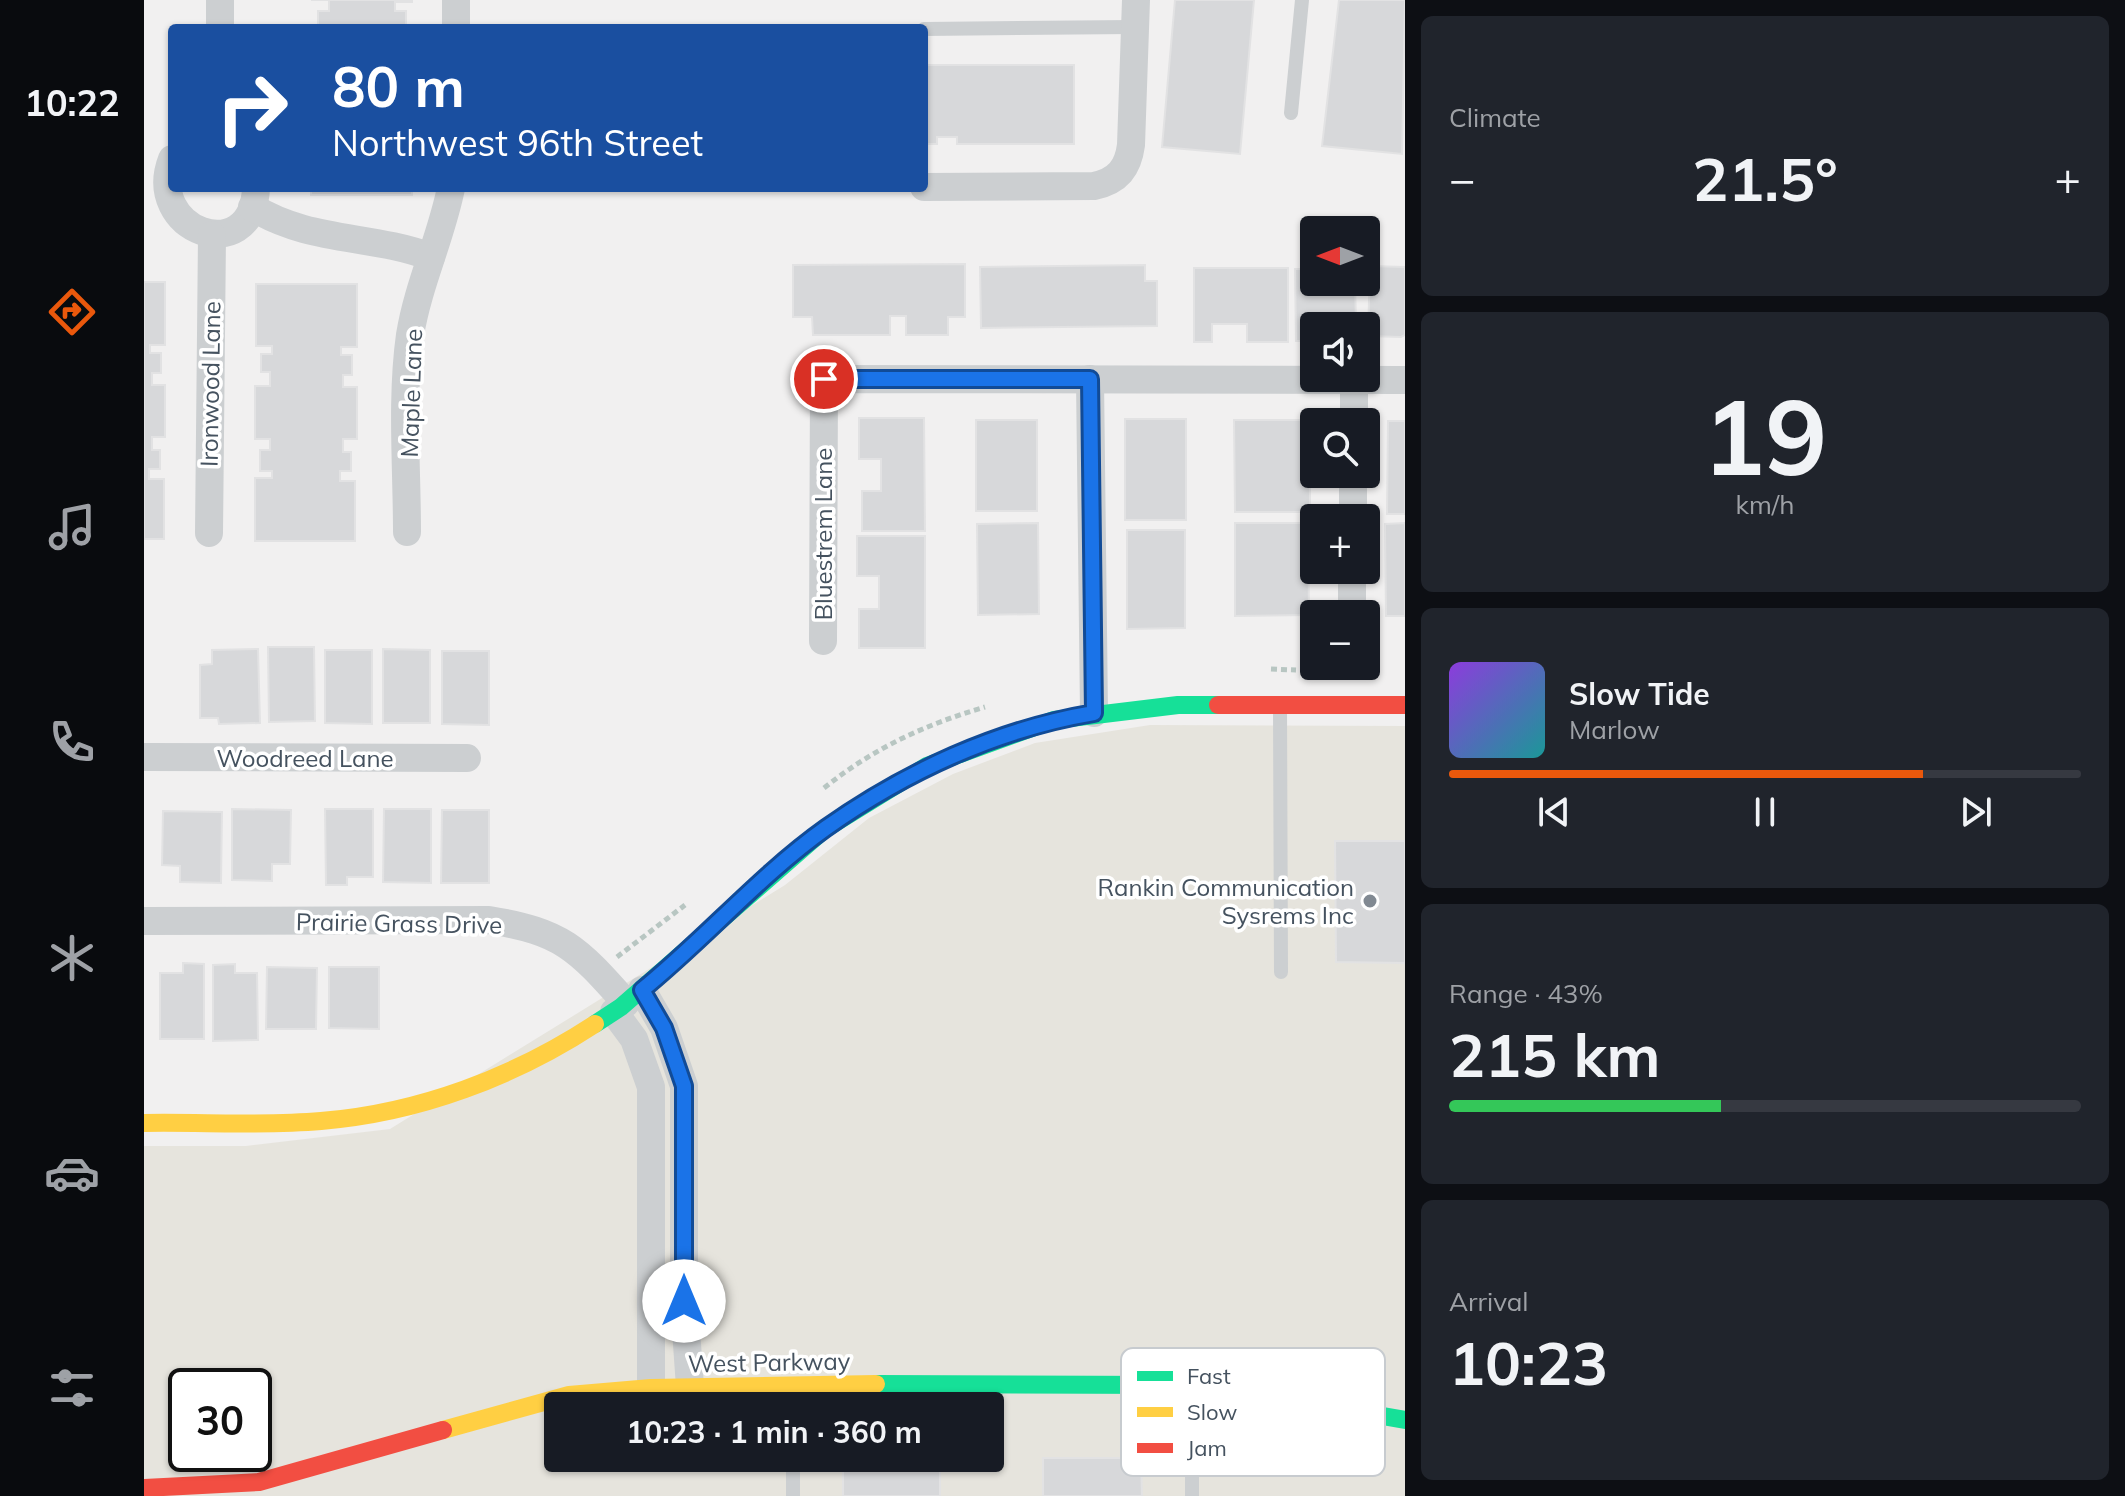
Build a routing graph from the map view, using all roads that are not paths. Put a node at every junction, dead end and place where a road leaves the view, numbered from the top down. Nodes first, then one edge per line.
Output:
1 (220, 0) edge
2 (456, 0) edge
3 (1302, 0) edge
4 (1134, 14) edge
5 (220, 24) edge
6 (456, 24) edge
7 (928, 29) edge
8 (1291, 113) dead end
9 (168, 167) edge
10 (928, 187) edge
11 (450, 192) edge
12 (153, 194) edge
13 (254, 198) edge
14 (212, 235) junction
15 (431, 257) junction
16 (1090, 379) junction
17 (1300, 380) edge
18 (1380, 380) edge
19 (1405, 380) edge
20 (407, 532) dead end
21 (209, 533) dead end
22 (823, 641) dead end
23 (1280, 705) junction
24 (1405, 705) edge
25 (1094, 713) junction
26 (144, 757) edge
27 (467, 758) dead end
28 (144, 921) edge
29 (1281, 972) dead end
30 (627, 1001) junction
31 (144, 1123) edge
32 (788, 1385) junction
33 (690, 1387) junction
34 (1121, 1387) edge
35 (651, 1388) junction
36 (789, 1392) edge
37 (1385, 1417) edge
38 (1405, 1420) edge
39 (793, 1472) edge
40 (144, 1488) edge
41 (793, 1496) edge

1 - 5 street
2 - 6 street
3 - 8 lane
4 - 7 lane
4 - 10 street
9 - 12 street
11 - 15 street, Maple Lane
12 - 14 street
13 - 14 street
13 - 15 street
14 - 21 street, Ironwood Lane
15 - 20 street, Maple Lane
16 - 17 street
16 - 22 street, Bluestrem Lane
16 - 25 street
18 - 19 street
23 - 24 street
23 - 25 street
23 - 29 lane
25 - 30 street
26 - 27 street, Woodreed Lane
28 - 30 street, Prairie Grass Drive
30 - 31 street
30 - 33 street
30 - 35 street
32 - 33 street, West Parkway
32 - 34 street, West Parkway
32 - 36 lane
33 - 35 street, West Parkway
35 - 40 street, West Parkway
37 - 38 street, West Parkway
39 - 41 lane

